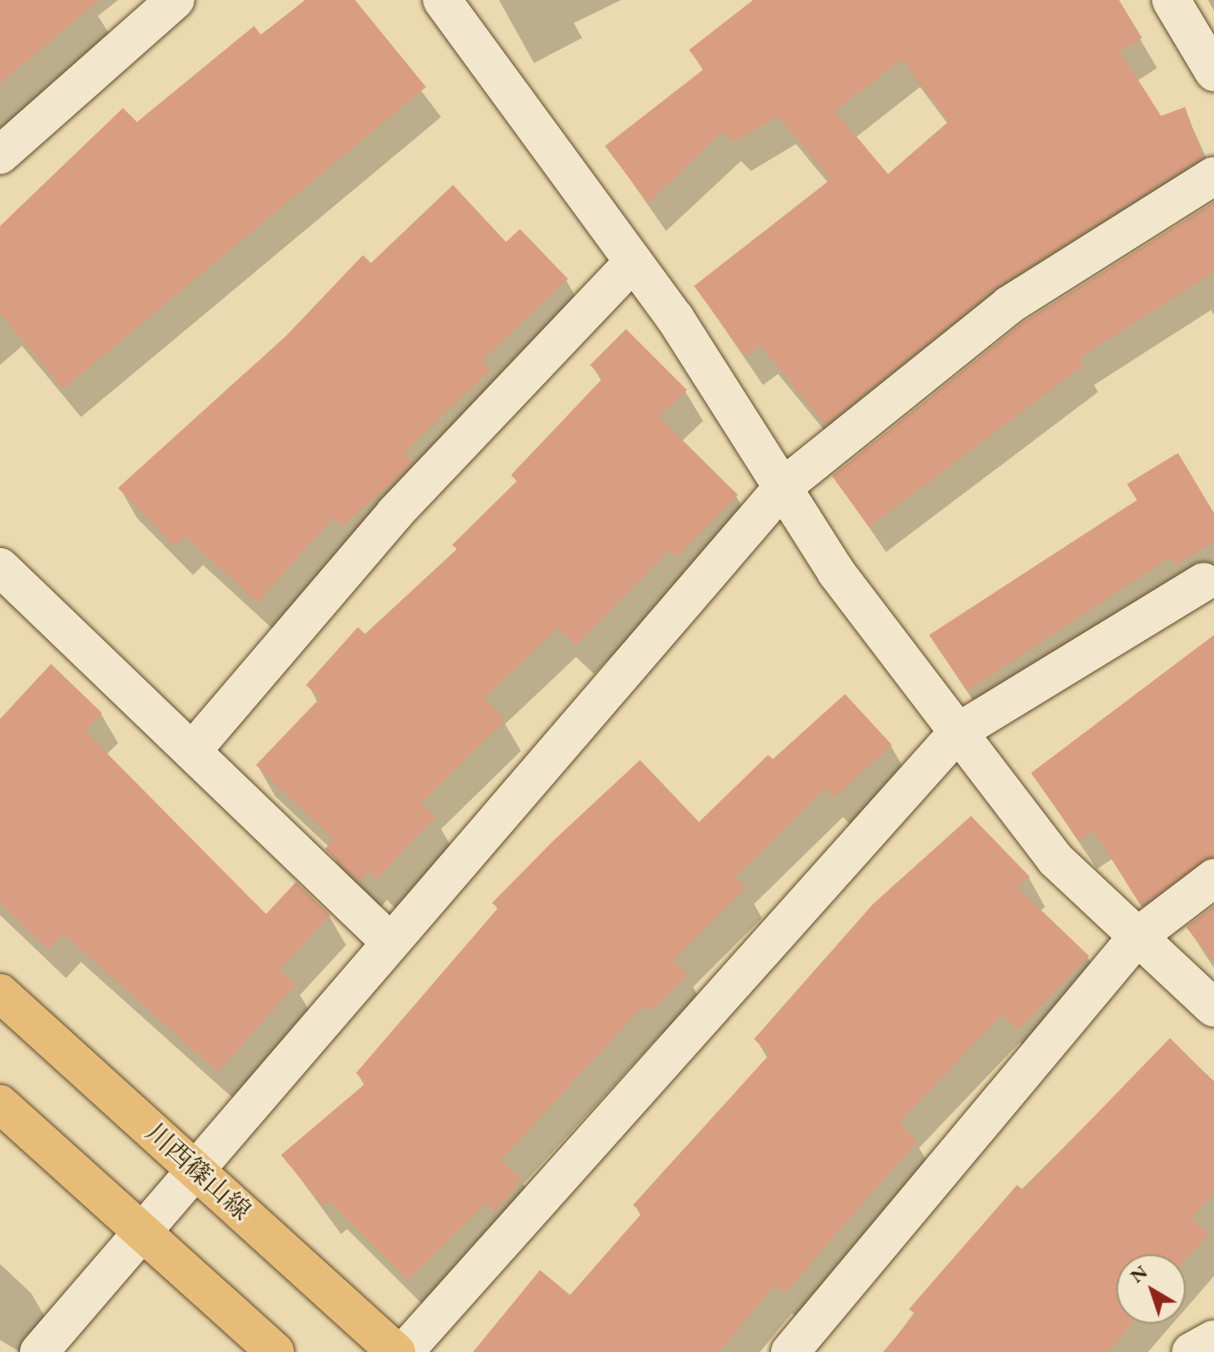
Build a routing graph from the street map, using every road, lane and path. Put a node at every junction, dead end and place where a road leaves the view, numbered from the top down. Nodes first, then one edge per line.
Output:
1 (175, 0) edge
2 (442, 0) edge
3 (1171, 0) edge
4 (1214, 72) edge
5 (0, 155) edge
6 (1214, 176) edge
7 (633, 262) junction
8 (783, 487) junction
9 (0, 567) edge
10 (1204, 582) dead end
11 (958, 732) junction
12 (192, 751) junction
13 (1214, 878) edge
14 (1138, 936) junction
15 (388, 940) junction
16 (0, 993) edge
17 (1214, 1008) edge
18 (0, 1104) edge
19 (192, 1167) junction
20 (142, 1231) junction
21 (1214, 1339) edge
22 (39, 1352) edge
23 (275, 1352) edge
24 (396, 1352) edge
25 (404, 1352) edge
26 (790, 1352) edge
27 (1191, 1352) edge

1 - 5 street
2 - 7 street
3 - 4 street
6 - 8 street
7 - 8 street
7 - 12 street
8 - 11 street
8 - 15 street
9 - 12 street
10 - 11 street
11 - 14 street
11 - 25 street
12 - 15 street
13 - 14 street
14 - 17 street
14 - 26 street
15 - 19 street
16 - 19 main road, 川西篠山線
18 - 20 main road
19 - 20 street
19 - 24 main road, 川西篠山線
20 - 22 street
20 - 23 main road
21 - 27 street

